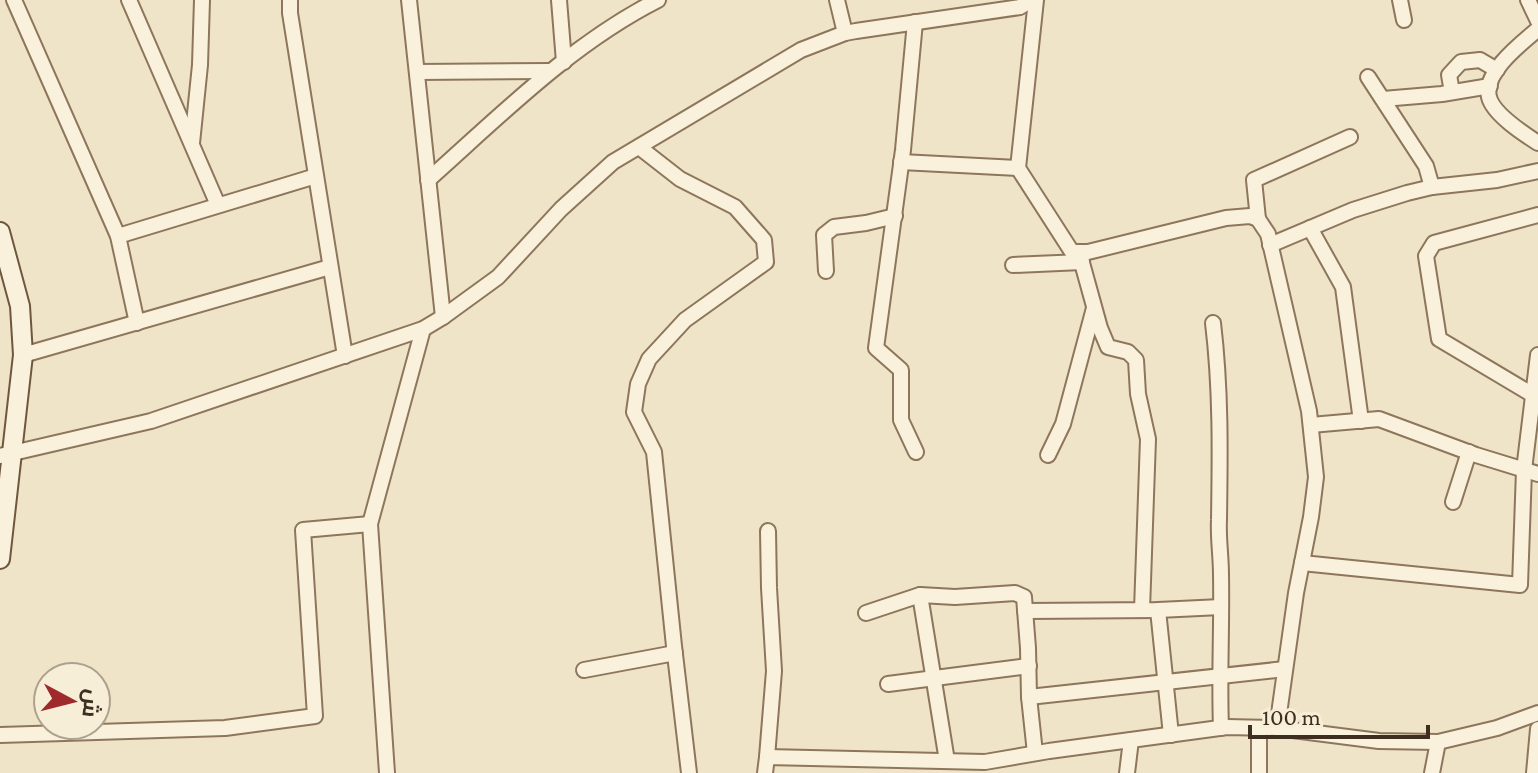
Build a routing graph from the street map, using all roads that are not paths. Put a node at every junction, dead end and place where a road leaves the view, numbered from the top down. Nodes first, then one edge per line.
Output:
1 (14, 0) edge
2 (129, 0) edge
3 (202, 0) edge
4 (290, 0) edge
5 (409, 0) edge
6 (559, 0) edge
7 (658, 0) edge
8 (837, 0) edge
9 (1034, 0) edge
10 (1400, 0) edge
11 (1528, 0) edge
12 (1404, 20) dead end
13 (1538, 21) edge
14 (915, 22) junction
15 (1538, 29) edge
16 (845, 33) junction
17 (564, 62) junction
18 (1497, 70) junction
19 (550, 71) junction
20 (417, 72) junction
21 (1368, 77) dead end
22 (1490, 86) junction
23 (1452, 92) junction
24 (1383, 99) junction
25 (1350, 137) dead end
26 (1538, 143) edge
27 (192, 144) junction
28 (639, 147) junction
29 (901, 162) junction
30 (1018, 168) junction
31 (1538, 171) edge
32 (316, 176) junction
33 (428, 180) junction
34 (1432, 187) junction
35 (218, 205) junction
36 (1538, 215) edge
37 (895, 216) junction
38 (1258, 219) junction
39 (1310, 228) junction
40 (0, 232) edge
41 (118, 236) junction
42 (1270, 245) junction
43 (1080, 257) junction
44 (1013, 265) dead end
45 (330, 267) junction
46 (826, 271) dead end
47 (1094, 307) junction
48 (443, 317) junction
49 (137, 323) junction
50 (1213, 323) dead end
51 (423, 329) junction
52 (23, 355) junction
53 (1538, 355) edge
54 (345, 356) junction
55 (1533, 395) junction
56 (1361, 421) junction
57 (1311, 425) junction
58 (916, 452) dead end
59 (1469, 452) junction
60 (7, 454) edge
61 (1048, 455) dead end
62 (1531, 472) edge
63 (1453, 502) dead end
64 (370, 524) junction
65 (768, 531) dead end
66 (0, 559) edge
67 (1302, 563) junction
68 (920, 595) junction
69 (1221, 607) junction
70 (1142, 610) junction
71 (1158, 610) junction
72 (1025, 611) junction
73 (866, 613) dead end
74 (675, 653) junction
75 (1029, 666) junction
76 (1285, 669) junction
77 (584, 670) dead end
78 (1219, 676) junction
79 (934, 678) junction
80 (1165, 682) junction
81 (888, 684) dead end
82 (1029, 697) junction
83 (1538, 713) edge
84 (1221, 728) junction
85 (1259, 728) junction
86 (1277, 728) junction
87 (1538, 729) edge
88 (0, 735) edge
89 (1171, 735) junction
90 (1131, 740) junction
91 (1438, 742) junction
92 (1035, 753) junction
93 (767, 757) junction
94 (947, 761) junction
95 (984, 767) edge
96 (387, 773) edge
97 (689, 773) edge
98 (765, 773) edge
99 (1127, 773) edge
100 (1259, 773) edge
101 (1432, 773) edge
102 (1534, 773) edge

1 - 41 street
2 - 27 street
3 - 27 street
4 - 32 street
5 - 20 street
6 - 17 street
7 - 17 street
8 - 16 street
9 - 14 street
9 - 30 street
10 - 12 street
11 - 13 street
14 - 16 street
14 - 29 street
15 - 18 street
16 - 28 street
17 - 19 street
18 - 22 street
18 - 23 street
19 - 20 street
19 - 33 street
20 - 33 street
21 - 24 street
22 - 23 street
22 - 26 street
23 - 24 street
24 - 34 street
25 - 38 street
27 - 35 street
28 - 48 street
28 - 74 street
29 - 30 street
29 - 37 street
30 - 43 street
31 - 34 street
32 - 35 street
32 - 45 street
33 - 48 street
34 - 39 street
35 - 41 street
36 - 55 street
37 - 46 street
37 - 58 street
38 - 42 street
38 - 43 street
39 - 42 street
39 - 56 street
40 - 52 street
41 - 49 street
42 - 57 street
43 - 44 street
43 - 47 street
45 - 49 street
45 - 54 street
47 - 61 street
47 - 70 street
48 - 51 street
49 - 52 street
50 - 69 street
51 - 54 street
51 - 64 street
52 - 60 street
53 - 55 street
54 - 60 street
55 - 62 street
56 - 57 street
56 - 59 street
57 - 67 street
59 - 62 street
59 - 63 street
60 - 66 street
62 - 67 street
64 - 88 street
64 - 96 street
65 - 93 street
67 - 76 street
68 - 72 street
68 - 73 street
68 - 79 street
69 - 71 street
69 - 78 street
70 - 71 street
70 - 72 street
71 - 80 street
72 - 75 street
74 - 77 street
74 - 97 street
75 - 79 street
75 - 82 street
76 - 78 street
76 - 86 street
78 - 80 street
78 - 84 street
79 - 81 street
79 - 94 street
80 - 82 street
80 - 89 street
82 - 92 street
83 - 91 street
84 - 85 street
84 - 89 street
85 - 86 street
85 - 100 street
86 - 91 street
87 - 102 street
89 - 90 street
90 - 92 street
90 - 99 street
91 - 101 street
92 - 95 street
93 - 94 street
93 - 98 street
94 - 95 street

